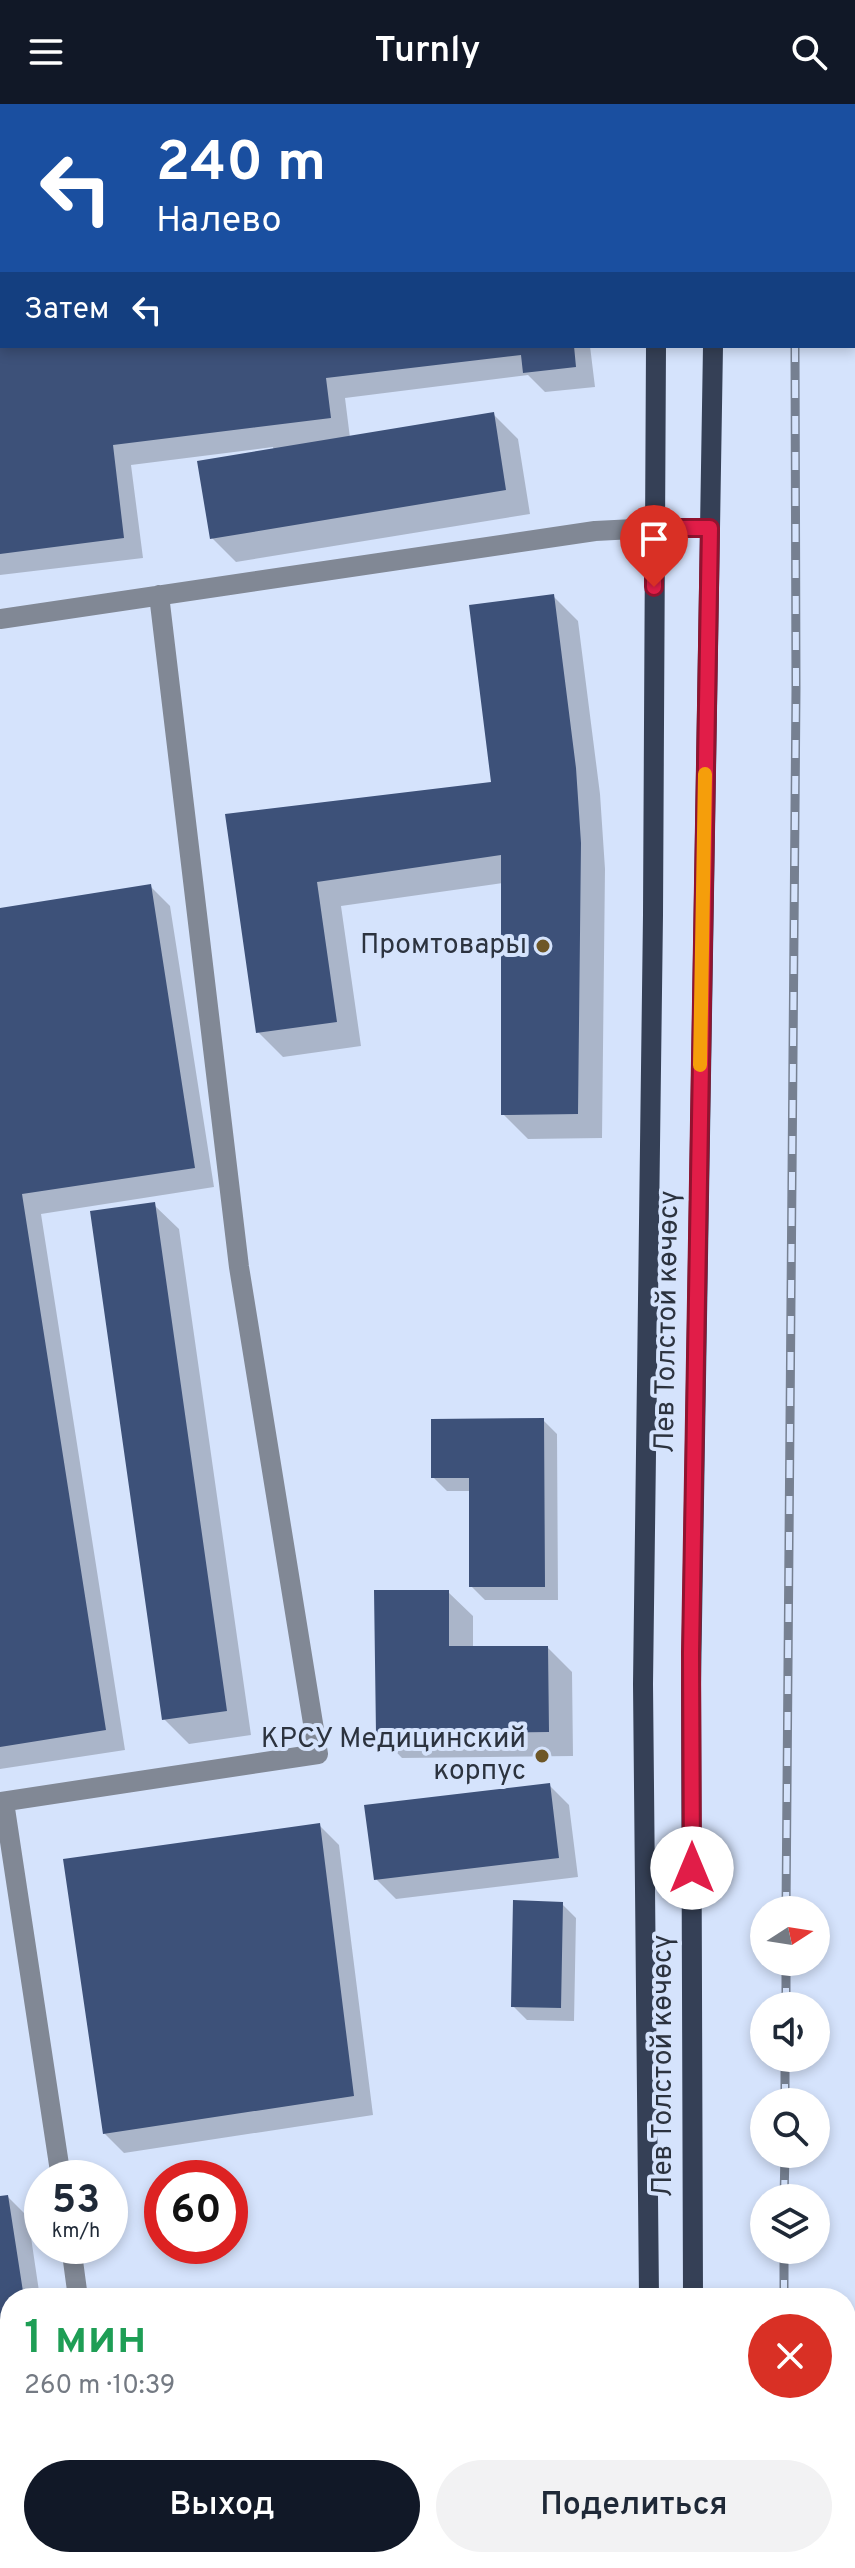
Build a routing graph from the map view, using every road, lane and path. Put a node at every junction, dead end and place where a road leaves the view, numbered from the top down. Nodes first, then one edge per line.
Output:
1 (656, 348) edge
2 (713, 348) edge
3 (654, 528) junction
4 (710, 528) junction
5 (159, 595) junction
6 (0, 619) edge
7 (2, 1802) edge
8 (58, 2160) edge
9 (73, 2264) edge
10 (77, 2288) edge
11 (649, 2288) edge
12 (693, 2288) edge

1 - 3 main road, Лев Толстой көчөсү
2 - 4 main road, Лев Толстой көчөсү
3 - 4 lane
3 - 5 lane
3 - 11 main road, Лев Толстой көчөсү
4 - 12 main road, Лев Толстой көчөсү
5 - 6 lane
5 - 7 lane
7 - 8 lane
9 - 10 lane

